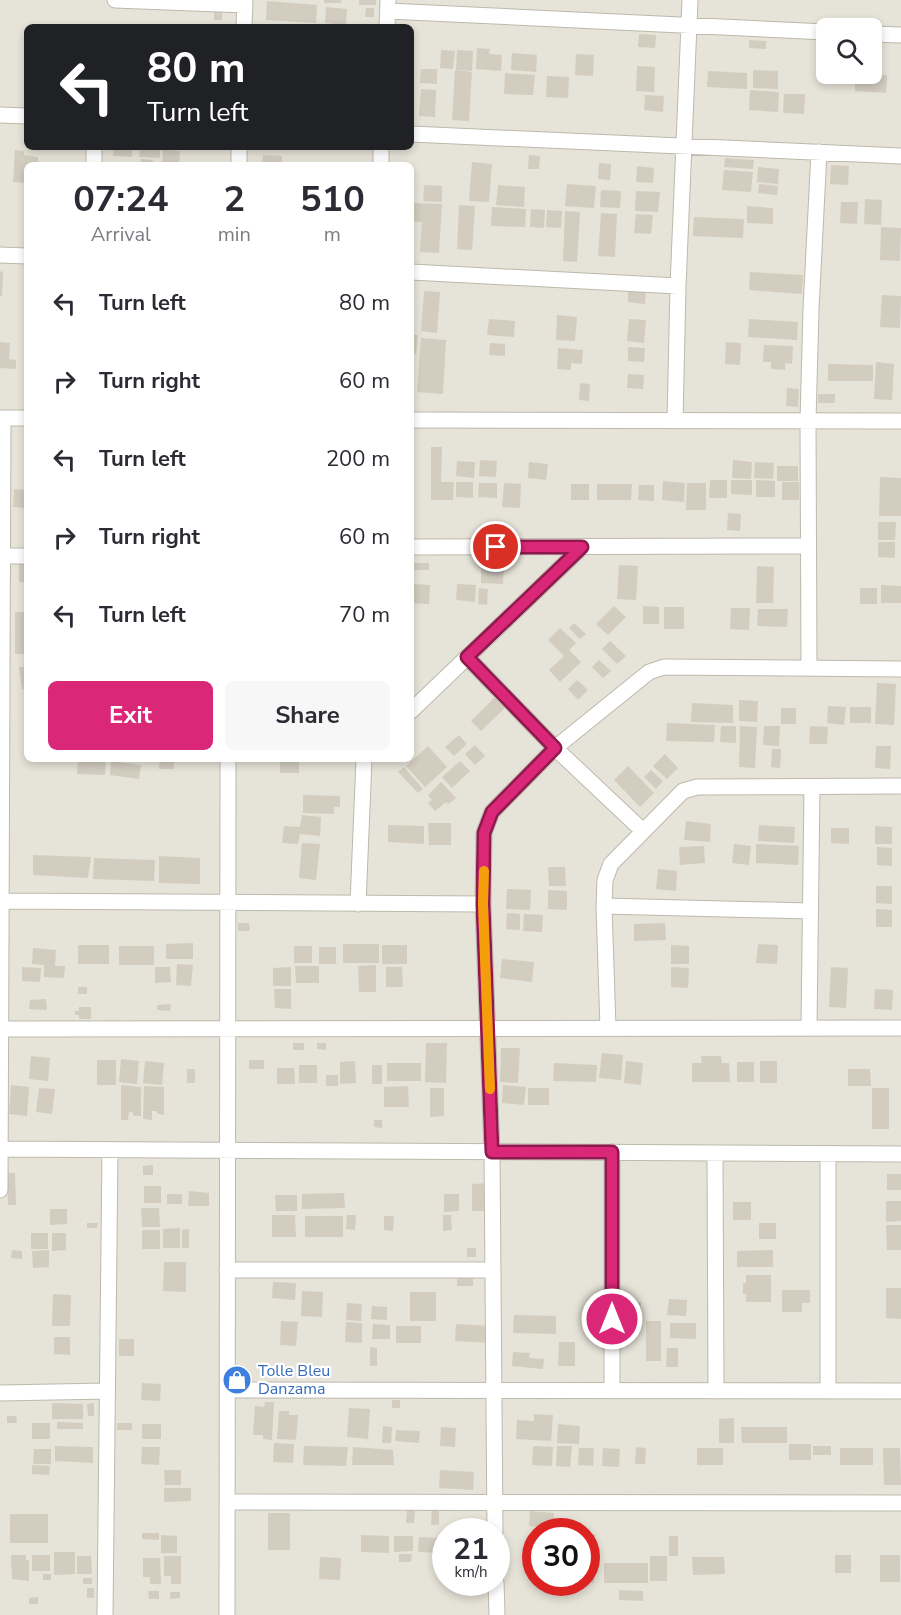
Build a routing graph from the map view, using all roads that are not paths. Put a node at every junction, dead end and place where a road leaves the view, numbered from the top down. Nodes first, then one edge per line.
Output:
1 (115, 0) edge
2 (690, 0) edge
3 (245, 3) edge
4 (388, 5) edge
5 (244, 24) edge
6 (387, 24) edge
7 (688, 26) junction
8 (816, 32) edge
9 (882, 34) edge
10 (901, 35) edge
11 (0, 115) edge
12 (24, 116) edge
13 (414, 134) edge
14 (684, 146) junction
15 (819, 152) junction
16 (901, 156) edge
17 (0, 255) edge
18 (24, 256) edge
19 (414, 272) edge
20 (678, 286) junction
21 (2, 418) edge
22 (24, 418) edge
23 (414, 420) edge
24 (675, 421) junction
25 (808, 421) junction
26 (901, 422) edge
27 (808, 546) junction
28 (414, 547) edge
29 (582, 547) junction
30 (1, 556) edge
31 (24, 556) edge
32 (467, 657) junction
33 (809, 668) junction
34 (901, 669) edge
35 (414, 708) edge
36 (555, 748) junction
37 (228, 762) edge
38 (364, 762) edge
39 (901, 786) edge
40 (812, 787) junction
41 (643, 831) junction
42 (1, 901) edge
43 (228, 903) junction
44 (358, 904) junction
45 (483, 904) junction
46 (604, 906) junction
47 (810, 911) junction
48 (809, 1028) junction
49 (901, 1028) edge
50 (0, 1029) edge
51 (228, 1029) junction
52 (488, 1029) junction
53 (608, 1029) junction
54 (0, 1149) edge
55 (110, 1150) junction
56 (227, 1150) junction
57 (492, 1152) junction
58 (612, 1152) junction
59 (715, 1153) junction
60 (828, 1154) junction
61 (901, 1154) edge
62 (0, 1190) edge
63 (227, 1270) junction
64 (493, 1270) junction
65 (227, 1390) junction
66 (493, 1390) junction
67 (107, 1391) junction
68 (612, 1391) junction
69 (716, 1391) junction
70 (828, 1391) junction
71 (901, 1391) edge
72 (0, 1393) edge
73 (227, 1502) junction
74 (495, 1502) junction
75 (901, 1503) edge
76 (495, 1518) edge
77 (496, 1596) edge
78 (105, 1615) edge
79 (227, 1615) edge
80 (497, 1615) edge

1 - 3 street
2 - 7 street
3 - 5 street
4 - 6 street
4 - 7 street
7 - 8 street
7 - 14 street
9 - 10 street
11 - 12 street
13 - 14 street
14 - 15 street
14 - 20 street
15 - 16 street
15 - 25 street
17 - 18 street
19 - 20 street
20 - 24 street
21 - 22 street
21 - 30 street
23 - 24 street
24 - 25 street
25 - 26 street
25 - 27 street
27 - 29 street
27 - 33 street
28 - 29 street
29 - 32 street
30 - 31 street
30 - 42 street
32 - 35 street
32 - 36 street
33 - 34 street
33 - 36 street
36 - 41 street
36 - 45 street
37 - 43 street
38 - 44 street
39 - 40 street
40 - 41 street
40 - 47 street
41 - 46 street
42 - 43 street
42 - 50 street
43 - 44 street
43 - 51 street
44 - 45 street
45 - 52 street
46 - 47 street
46 - 53 street
47 - 48 street
48 - 49 street
48 - 53 street
50 - 51 street
50 - 54 street
51 - 52 street
51 - 56 street
52 - 53 street
52 - 57 street
54 - 55 street
54 - 62 street
55 - 56 street
55 - 67 street
56 - 57 street
56 - 63 street
57 - 58 street
57 - 64 street
58 - 59 street
58 - 68 street
59 - 60 street
59 - 69 street
60 - 61 street
60 - 70 street
63 - 64 street
63 - 65 street
64 - 66 street
65 - 66 street
65 - 73 street
66 - 68 street
66 - 74 street
67 - 72 street
67 - 78 street
68 - 69 street
69 - 70 street
70 - 71 street
73 - 74 street
73 - 79 street
74 - 75 street
74 - 76 street
77 - 80 street

